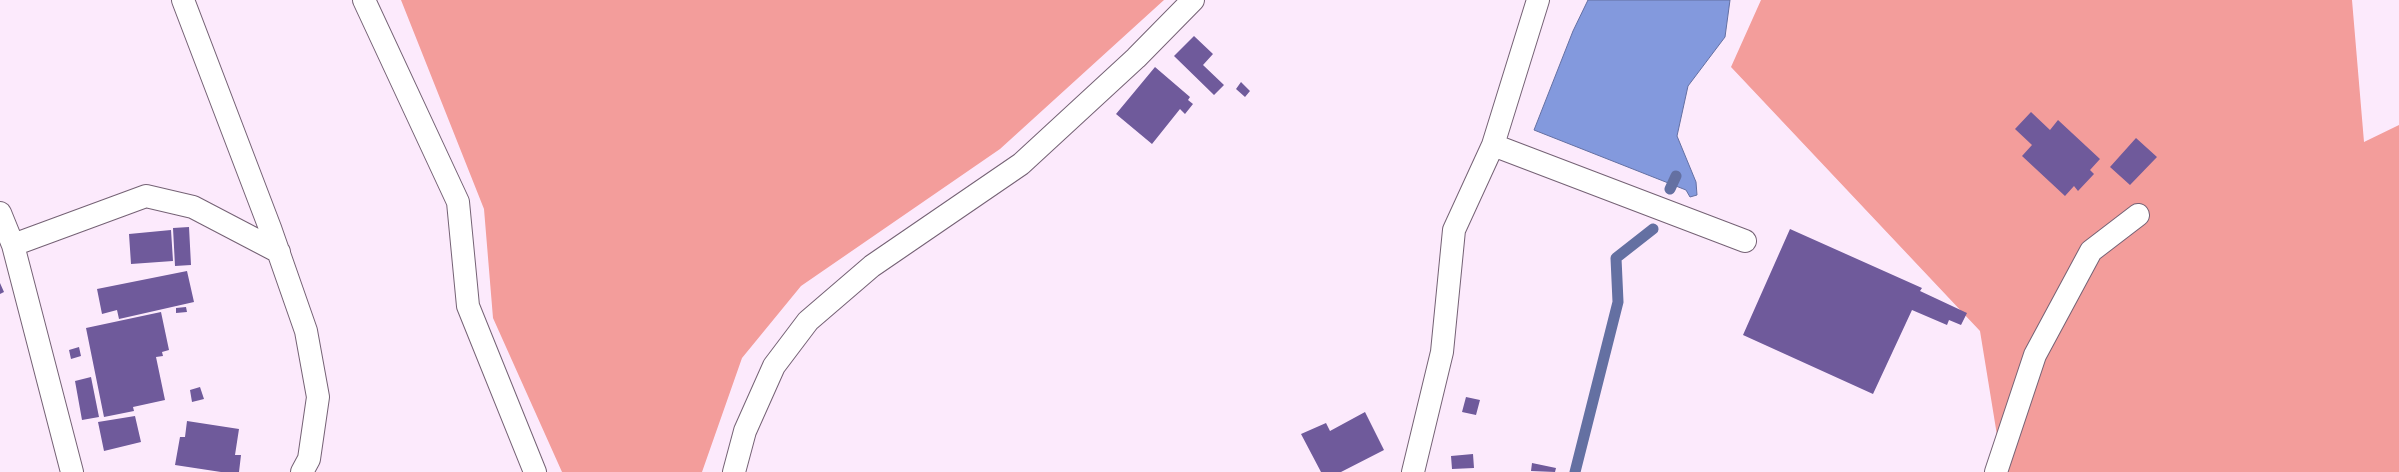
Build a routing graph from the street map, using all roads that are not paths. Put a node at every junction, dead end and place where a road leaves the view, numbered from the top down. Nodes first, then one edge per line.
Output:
1 (183, 0) edge
2 (364, 0) edge
3 (1193, 0) edge
4 (1538, 0) edge
5 (1493, 145) junction
6 (0, 213) edge
7 (2138, 215) dead end
8 (1745, 241) dead end
9 (13, 245) junction
10 (279, 252) junction
11 (72, 472) edge
12 (302, 472) edge
13 (536, 472) edge
14 (734, 472) edge
15 (1413, 472) edge
16 (1996, 472) edge

1 - 10 street
2 - 13 street
3 - 14 street
4 - 5 street
5 - 8 street
5 - 15 street
6 - 9 street
7 - 16 street
9 - 10 street
9 - 11 street
10 - 12 street

